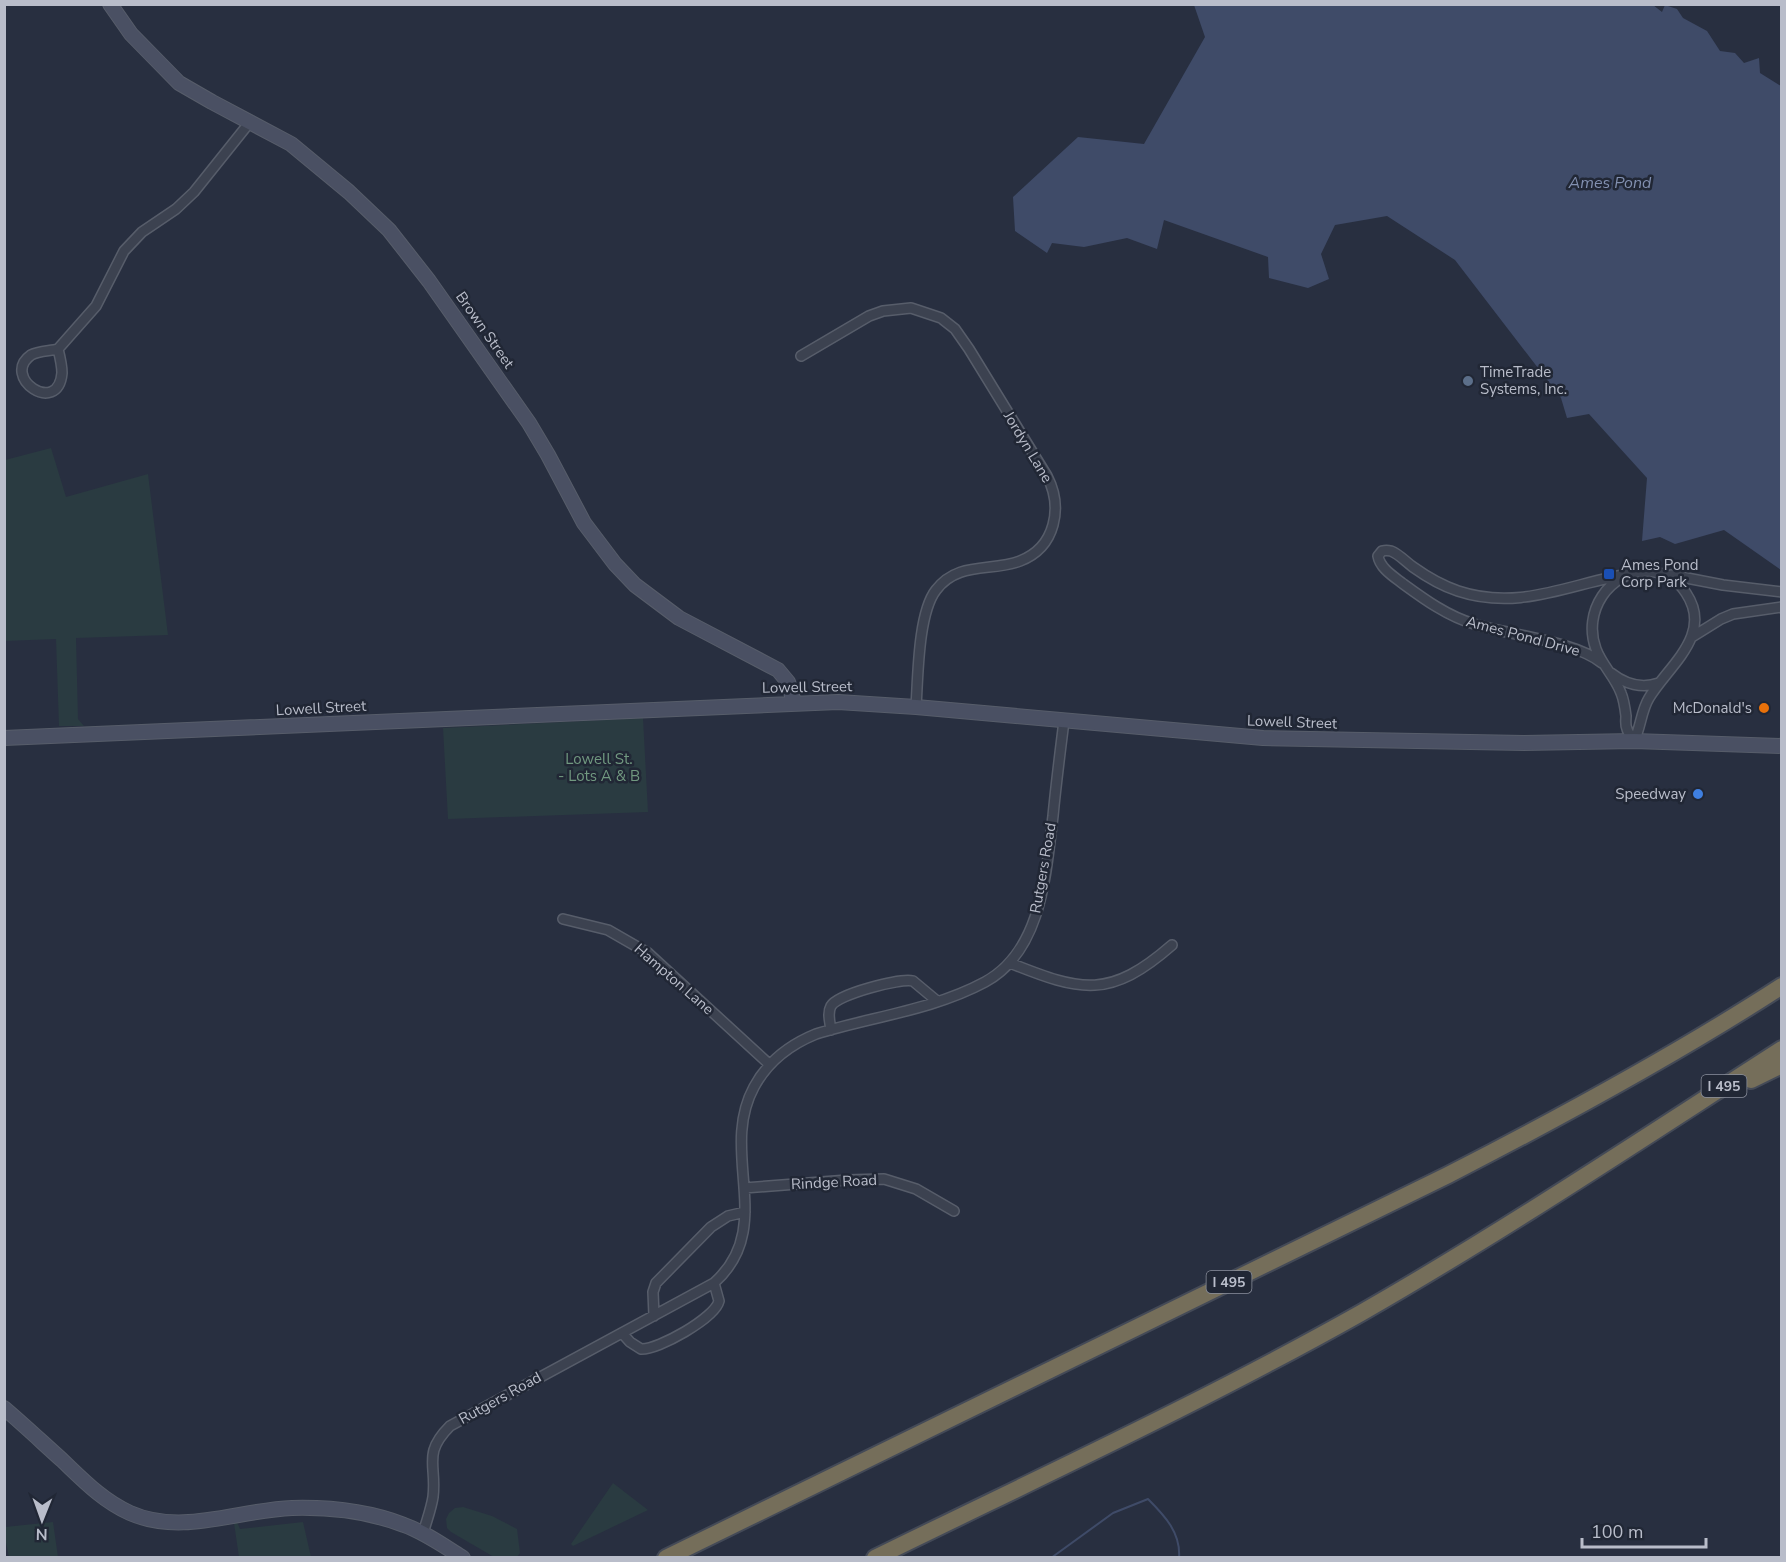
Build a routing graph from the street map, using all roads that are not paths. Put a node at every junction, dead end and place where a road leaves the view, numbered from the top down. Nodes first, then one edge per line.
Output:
1 (110, 4) edge
2 (250, 122) junction
3 (58, 349) junction
4 (801, 356) dead end
5 (1634, 573) junction
6 (1669, 575) junction
7 (1782, 592) edge
8 (1782, 607) edge
9 (1692, 637) junction
10 (1605, 667) junction
11 (1659, 683) junction
12 (794, 702) junction
13 (916, 707) junction
14 (1064, 721) junction
15 (4, 738) edge
16 (1634, 741) junction
17 (1782, 746) edge
18 (564, 919) dead end
19 (1172, 945) dead end
20 (1010, 963) junction
21 (1782, 986) edge
22 (937, 1001) junction
23 (831, 1030) junction
24 (1782, 1049) edge
25 (769, 1065) junction
26 (1782, 1065) edge
27 (1667, 1123) junction
28 (744, 1188) junction
29 (954, 1211) dead end
30 (745, 1212) junction
31 (714, 1282) junction
32 (654, 1316) junction
33 (621, 1334) junction
34 (4, 1408) edge
35 (423, 1534) junction
36 (463, 1557) edge
37 (666, 1557) edge
38 (875, 1557) edge

1 - 2 main road, Brown Street
2 - 3 street
2 - 12 main road, Brown Street
3 - 3 street
4 - 13 street, Jordyn Lane
5 - 6 street, Ames Pond Drive
5 - 10 street, Ames Pond Drive
5 - 10 street, Ames Pond Drive
6 - 7 street, Ames Pond Drive
6 - 9 street
8 - 9 street
9 - 11 street
10 - 11 street, Ames Pond Drive
10 - 16 street, Ames Pond Drive
11 - 16 street
12 - 13 main road, Lowell Street
12 - 15 main road, Lowell Street
13 - 14 main road, Lowell Street
14 - 16 main road, Lowell Street
14 - 20 street, Rutgers Road
16 - 17 main road, Lowell Street
18 - 25 street, Hampton Lane
19 - 20 street
20 - 22 street, Rutgers Road
21 - 37 highway, I 495
22 - 23 street, Rutgers Road
22 - 23 street
23 - 25 street, Rutgers Road
24 - 27 highway, I 495
25 - 28 street, Rutgers Road
26 - 27 highway
27 - 38 highway, I 495
28 - 29 street, Rindge Road
28 - 30 street, Rutgers Road
30 - 31 street, Rutgers Road
30 - 32 street
31 - 32 street, Rutgers Road
31 - 33 street
32 - 33 street, Rutgers Road
33 - 35 street, Rutgers Road
34 - 35 main road
35 - 36 main road

